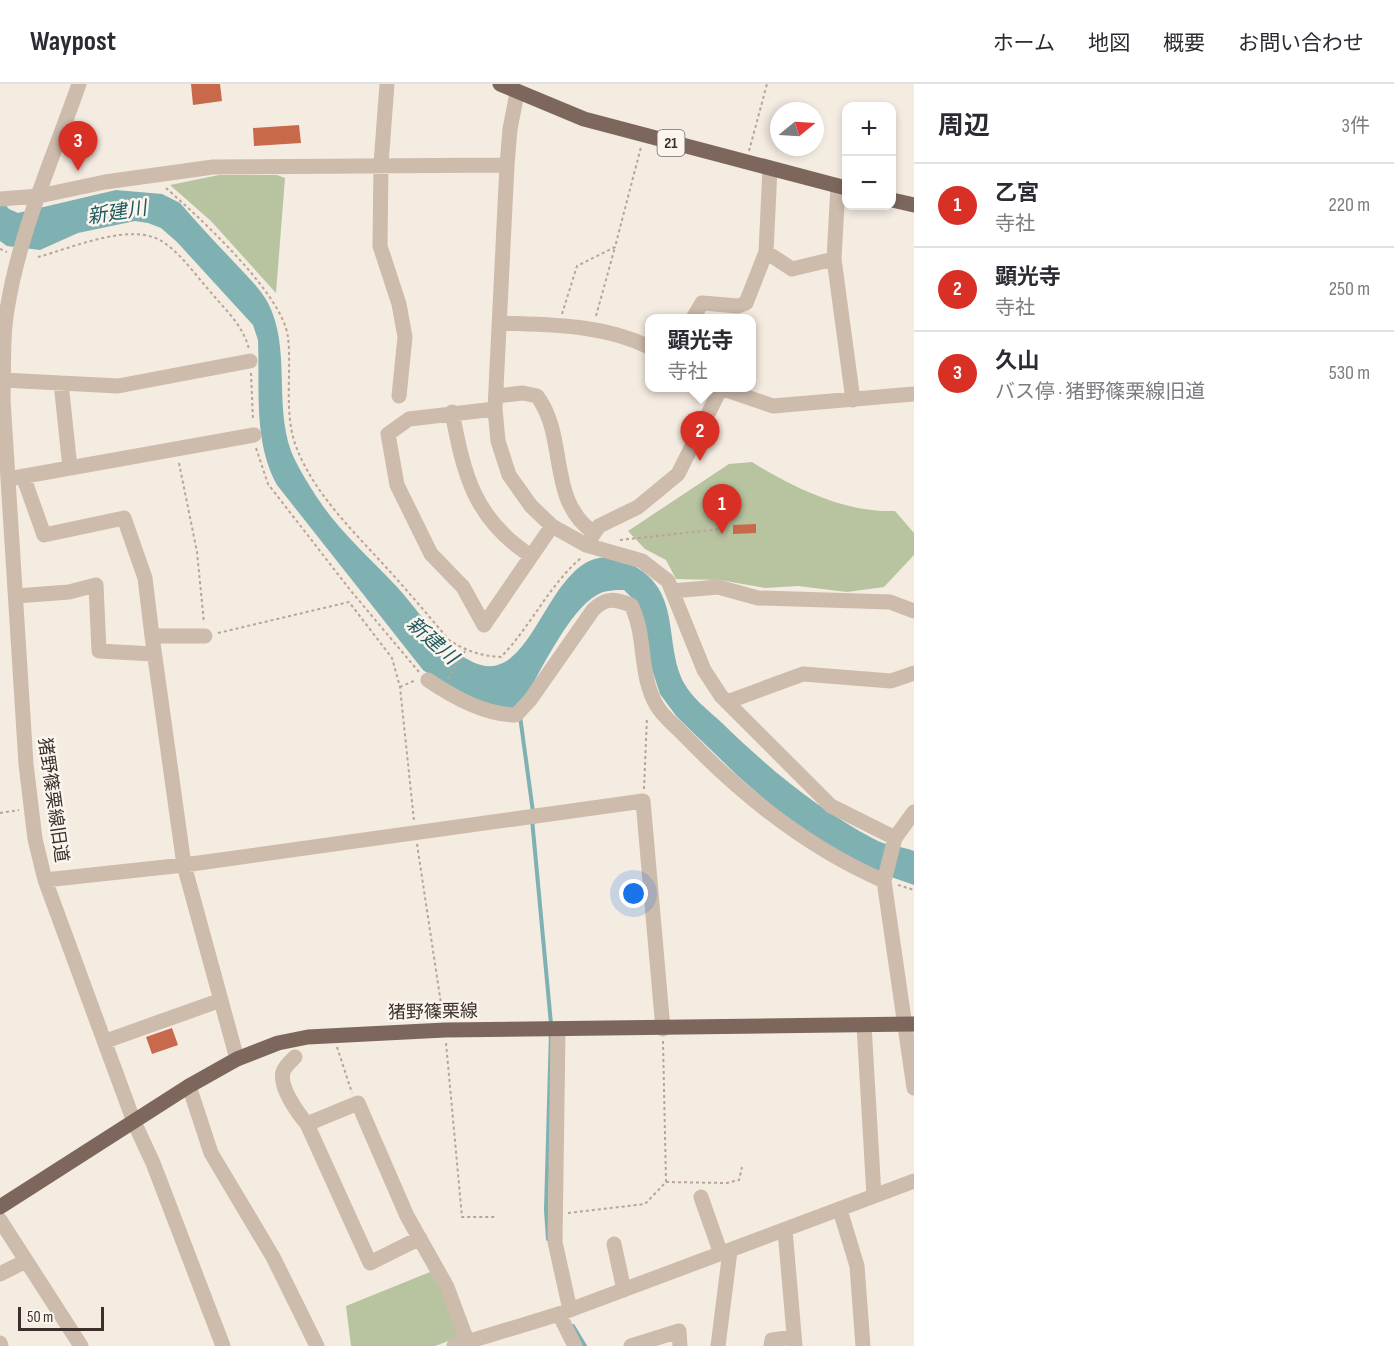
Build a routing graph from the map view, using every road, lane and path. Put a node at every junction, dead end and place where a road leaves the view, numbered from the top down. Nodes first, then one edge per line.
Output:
1 (79, 84) edge
2 (387, 84) edge
3 (500, 84) edge
4 (766, 84) edge
5 (518, 93) junction
6 (644, 136) junction
7 (746, 162) junction
8 (381, 164) junction
9 (507, 165) junction
10 (770, 168) junction
11 (153, 176) junction
12 (842, 187) edge
13 (39, 196) junction
14 (0, 199) edge
15 (896, 201) edge
16 (914, 205) edge
17 (615, 247) junction
18 (766, 252) junction
19 (38, 257) dead end
20 (834, 259) junction
21 (695, 314) edge
22 (500, 323) junction
23 (558, 325) junction
24 (593, 330) junction
25 (645, 345) edge
26 (250, 361) junction
27 (3, 380) junction
28 (62, 383) junction
29 (719, 392) edge
30 (733, 392) edge
31 (914, 394) edge
32 (399, 396) dead end
33 (2, 400) edge
34 (853, 400) junction
35 (495, 402) junction
36 (452, 412) junction
37 (254, 435) junction
38 (177, 449) junction
39 (70, 468) junction
40 (16, 477) junction
41 (552, 526) junction
42 (720, 529) dead end
43 (590, 538) junction
44 (624, 540) dead end
45 (531, 556) junction
46 (7, 565) edge
47 (672, 591) junction
48 (16, 596) junction
49 (914, 611) edge
50 (152, 636) junction
51 (205, 636) junction
52 (465, 651) junction
53 (154, 654) junction
54 (914, 673) edge
55 (428, 680) junction
56 (400, 687) junction
57 (441, 690) junction
58 (727, 702) junction
59 (656, 705) junction
60 (643, 801) junction
61 (31, 807) junction
62 (914, 812) edge
63 (0, 813) edge
64 (415, 832) junction
65 (895, 838) junction
66 (184, 865) junction
67 (45, 880) junction
68 (884, 881) junction
69 (221, 1000) junction
70 (909, 1024) edge
71 (864, 1025) junction
72 (558, 1029) junction
73 (663, 1029) junction
74 (445, 1030) junction
75 (334, 1034) junction
76 (106, 1041) junction
77 (295, 1057) dead end
78 (237, 1059) junction
79 (189, 1086) junction
80 (914, 1088) edge
81 (358, 1103) junction
82 (134, 1122) junction
83 (307, 1124) junction
84 (742, 1167) dead end
85 (914, 1181) edge
86 (666, 1182) junction
87 (874, 1196) junction
88 (701, 1197) dead end
89 (0, 1207) edge
90 (840, 1210) junction
91 (555, 1215) junction
92 (495, 1217) dead end
93 (0, 1220) edge
94 (785, 1230) junction
95 (420, 1238) junction
96 (614, 1244) dead end
97 (725, 1252) junction
98 (26, 1261) junction
99 (0, 1275) edge
100 (624, 1290) junction
101 (565, 1312) junction
102 (794, 1341) edge
103 (463, 1344) edge
104 (81, 1346) edge
105 (223, 1346) edge
106 (316, 1346) edge
107 (575, 1346) edge
108 (631, 1346) edge
109 (680, 1346) edge
110 (718, 1346) edge
111 (771, 1346) edge
112 (863, 1346) edge

1 - 13 street, 猪野篠栗線旧道
2 - 8 street
3 - 5 main road, 21
4 - 7 path
5 - 6 main road, 21
5 - 9 street
6 - 7 main road, 21
6 - 17 path
7 - 10 main road, 21
8 - 9 street
8 - 11 street
8 - 32 street
9 - 22 street
10 - 12 main road, 21
10 - 18 street
11 - 13 street
11 - 52 path
12 - 20 street
13 - 14 street
13 - 27 street, 猪野篠栗線旧道
15 - 16 main road
17 - 23 path
17 - 24 path
18 - 20 street
18 - 21 street
19 - 26 path
20 - 34 street
22 - 23 street
22 - 35 street
23 - 24 street
24 - 25 street
26 - 28 street
26 - 37 path
27 - 28 street
27 - 33 street, 猪野篠栗線旧道
28 - 39 street
29 - 43 street
30 - 34 street
31 - 34 street
33 - 40 street, 猪野篠栗線旧道
35 - 36 street
35 - 41 street
35 - 43 street
36 - 45 street
36 - 45 street
37 - 38 street
37 - 55 path
38 - 39 street
38 - 51 path
39 - 40 street
40 - 46 street, 猪野篠栗線旧道
40 - 50 street
41 - 43 street
41 - 45 street
42 - 44 path
43 - 47 street
43 - 52 path
46 - 48 street, 猪野篠栗線旧道
47 - 49 street
47 - 58 street
48 - 53 street
48 - 61 street, 猪野篠栗線旧道
50 - 51 street
50 - 53 street
51 - 56 path
52 - 57 path
53 - 66 street
54 - 58 street
55 - 56 path
55 - 57 street
56 - 64 path
57 - 59 street
58 - 65 street
59 - 60 path
59 - 68 street
60 - 64 street
60 - 73 street
61 - 63 path
61 - 67 street, 猪野篠栗線旧道
62 - 65 street
64 - 66 street
64 - 74 path
65 - 68 street
66 - 67 street
66 - 69 street
67 - 76 street, 猪野篠栗線旧道
68 - 70 street
69 - 76 street
69 - 78 street
70 - 71 main road, 猪野篠栗線
70 - 80 street
71 - 73 main road, 猪野篠栗線
71 - 87 street
72 - 73 main road, 猪野篠栗線
72 - 74 main road, 猪野篠栗線
72 - 91 street
73 - 86 path
74 - 75 main road, 猪野篠栗線
74 - 92 path
75 - 78 main road, 猪野篠栗線
75 - 81 path
76 - 82 street, 猪野篠栗線旧道
77 - 83 street
78 - 79 main road, 猪野篠栗線
79 - 82 main road, 猪野篠栗線
79 - 106 street
81 - 83 street
81 - 95 street
82 - 89 main road, 猪野篠栗線
82 - 105 street, 猪野篠栗線旧道
83 - 95 street
84 - 86 path
85 - 87 street
86 - 91 path
87 - 90 street
88 - 97 street
90 - 94 street
90 - 112 street
91 - 101 street
93 - 98 street
94 - 97 street
94 - 102 street
95 - 103 street
96 - 100 street
97 - 100 street
97 - 110 street
98 - 99 street
98 - 104 street
100 - 101 street
101 - 103 street
101 - 107 street
102 - 111 street
108 - 109 street

